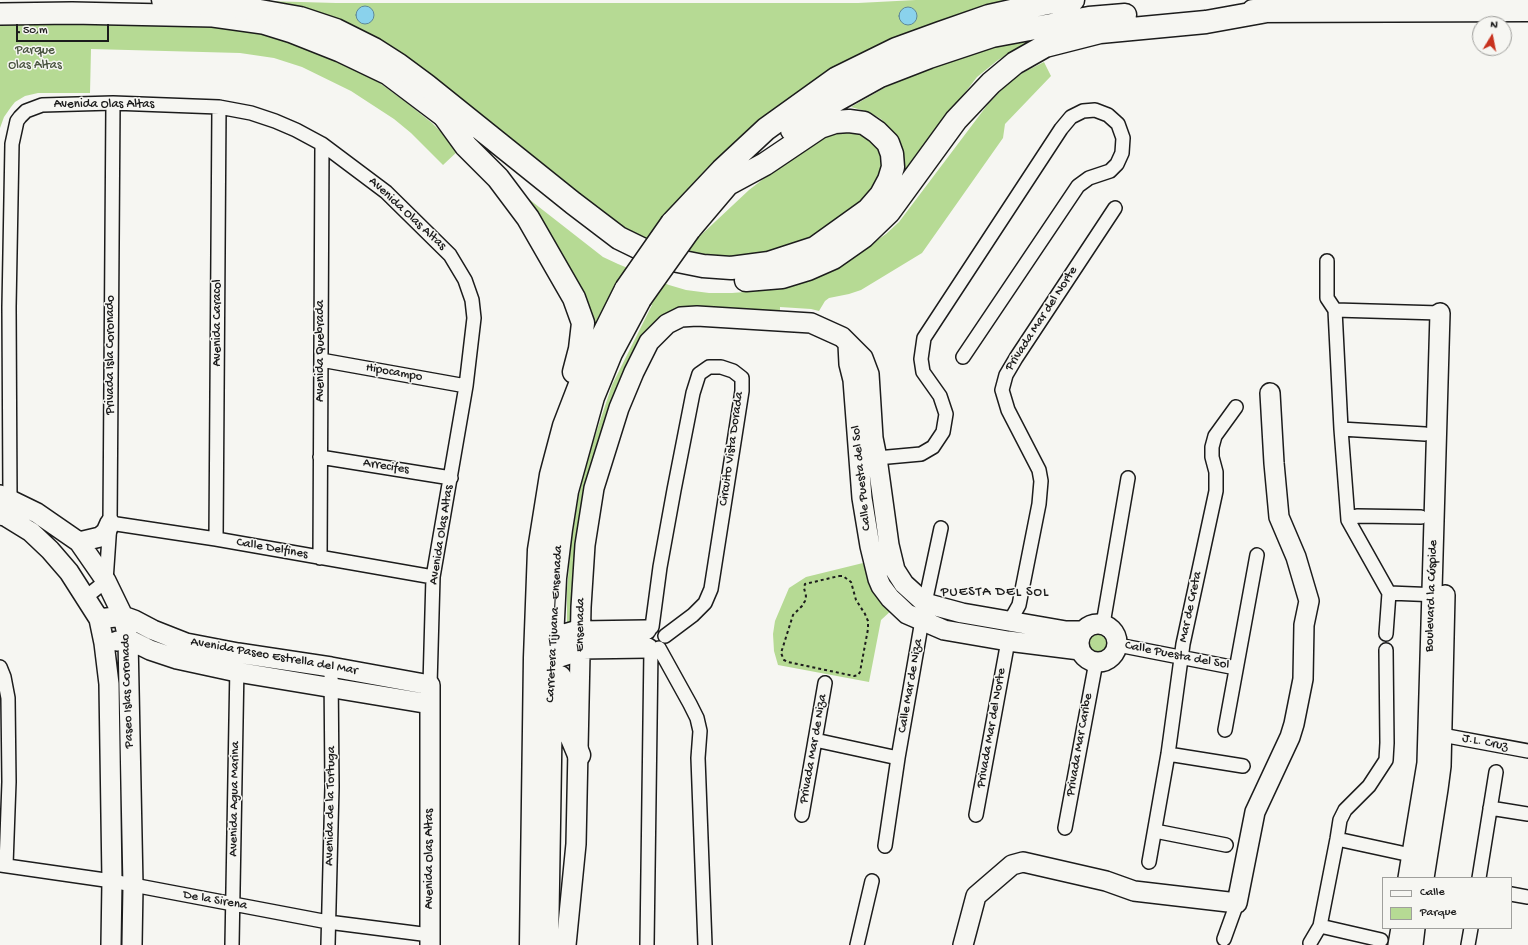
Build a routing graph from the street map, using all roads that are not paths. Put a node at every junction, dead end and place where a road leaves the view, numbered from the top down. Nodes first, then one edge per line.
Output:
1 (163, 0) edge
2 (1073, 0) edge
3 (1528, 10) edge
4 (1267, 11) junction
5 (0, 14) edge
6 (113, 103) junction
7 (219, 107) junction
8 (445, 116) junction
9 (322, 144) junction
10 (728, 184) junction
11 (1115, 208) dead end
12 (681, 227) junction
13 (1327, 261) dead end
14 (633, 294) junction
15 (9, 307) junction
16 (1335, 310) junction
17 (1440, 313) joint
18 (667, 324) joint
19 (0, 344) edge
20 (848, 344) junction
21 (963, 357) dead end
22 (322, 360) junction
23 (466, 386) junction
24 (1270, 393) dead end
25 (1236, 407) dead end
26 (564, 426) junction
27 (1342, 428) junction
28 (1425, 434) dead end
29 (320, 457) junction
30 (878, 458) junction
31 (452, 478) junction
32 (1128, 478) dead end
33 (881, 495) junction
34 (862, 498) junction
35 (4, 506) edge
36 (1420, 517) dead end
37 (1348, 520) junction
38 (110, 523) junction
39 (942, 528) dead end
40 (216, 539) junction
41 (79, 542) junction
42 (1257, 555) dead end
43 (320, 558) junction
44 (433, 577) junction
45 (106, 581) junction
46 (1389, 593) junction
47 (1438, 595) junction
48 (86, 597) junction
49 (924, 612) junction
50 (123, 616) junction
51 (98, 619) junction
52 (1010, 621) junction
53 (1103, 624) junction
54 (1082, 631) junction
55 (1386, 634) dead end
56 (128, 639) junction
57 (580, 640) junction
58 (651, 641) junction
59 (1008, 641) junction
60 (104, 643) junction
61 (1118, 645) junction
62 (1080, 650) junction
63 (1386, 650) dead end
64 (238, 653) junction
65 (552, 655) junction
66 (1182, 657) junction
67 (1096, 662) junction
68 (0, 667) edge
69 (331, 667) junction
70 (1236, 668) junction
71 (237, 672) junction
72 (825, 683) dead end
73 (430, 685) junction
74 (332, 688) junction
75 (430, 704) junction
76 (1225, 730) dead end
77 (1442, 735) junction
78 (815, 740) junction
79 (1528, 751) edge
80 (1168, 754) junction
81 (579, 755) junction
82 (898, 758) junction
83 (1434, 764) junction
84 (1243, 766) dead end
85 (1496, 772) dead end
86 (1490, 808) junction
87 (1528, 814) edge
88 (802, 815) dead end
89 (976, 815) dead end
90 (1065, 828) dead end
91 (1155, 831) junction
92 (1337, 839) junction
93 (1226, 845) dead end
94 (885, 846) dead end
95 (1420, 857) junction
96 (1150, 862) dead end
97 (3, 865) edge
98 (1409, 877) edge
99 (1424, 877) edge
100 (1479, 877) edge
101 (872, 881) dead end
102 (112, 882) junction
103 (133, 886) junction
104 (1512, 894) edge
105 (1528, 897) edge
106 (1237, 903) junction
107 (232, 904) junction
108 (328, 922) junction
109 (1320, 926) junction
110 (1399, 929) edge
111 (1415, 929) edge
112 (1471, 929) edge
113 (1224, 939) dead end
114 (430, 940) edge
115 (1310, 943) dead end
116 (1389, 943) edge
117 (111, 945) edge
118 (132, 945) edge
119 (232, 945) edge
120 (328, 945) edge
121 (531, 945) edge
122 (547, 945) edge
123 (566, 945) edge
124 (647, 945) edge
125 (705, 945) edge
126 (857, 945) edge
127 (963, 945) edge
128 (1413, 945) edge
129 (1468, 945) edge

1 - 10 highway
2 - 12 highway, Carretera Tijuana–Ensenada
3 - 4 highway, Carretera Tijuana–Ensenada
4 - 8 highway
4 - 10 highway, Carretera Tijuana–Ensenada
5 - 8 main road
6 - 7 street, Avenida Olas Altas
6 - 15 street, Avenida Olas Altas
6 - 38 street, Privada Isla Coronado
7 - 9 street, Avenida Olas Altas
7 - 40 street, Avenida Caracol
8 - 26 highway
9 - 22 street, Avenida Quebrada
9 - 23 street, Avenida Olas Altas
10 - 12 highway, Carretera Tijuana–Ensenada
11 - 52 street, Privada Mar del Norte
12 - 14 highway, Carretera Tijuana–Ensenada, bridge
13 - 16 street
14 - 26 highway, Carretera Tijuana–Ensenada
14 - 65 highway, Carretera Tijuana–Ensenada
15 - 19 street, Avenida Olas Altas
15 - 35 street, Avenida Olas Altas
16 - 17 street
16 - 27 street
17 - 47 street, Boulevard la Cúspide
18 - 20 street, Calle Puesta del Sol
18 - 57 street, Ensenada
20 - 30 street, Calle Puesta del Sol
20 - 34 street, Calle Puesta del Sol
21 - 30 street
22 - 23 street, Hipocampo
22 - 29 street, Avenida Quebrada
23 - 31 street, Avenida Olas Altas
24 - 106 street
25 - 66 street, Mar de Creta
26 - 121 highway, Carretera Tijuana–Ensenada
27 - 28 street
27 - 37 street
29 - 31 street, Arrecifes
29 - 43 street, Avenida Quebrada
30 - 33 street, Calle Puesta del Sol
31 - 44 street, Avenida Olas Altas
32 - 53 street
33 - 34 street
33 - 49 street, Calle Puesta del Sol
34 - 49 street, Calle Puesta del Sol
35 - 41 street, Paseo Islas Coronado
35 - 48 street, Paseo Islas Coronado
36 - 37 street
37 - 46 street
38 - 40 street, Calle Delfines
38 - 41 street
38 - 45 street, Privada Isla Coronado
39 - 49 street, Calle Mar de Niza
40 - 43 street, Calle Delfines
41 - 45 street, Paseo Islas Coronado
42 - 70 street
43 - 44 street, Calle Delfines
44 - 73 street, Avenida Olas Altas
45 - 48 street
45 - 50 street, Paseo Islas Coronado
46 - 47 street
46 - 55 street
47 - 77 street, Boulevard la Cúspide
47 - 83 street, Boulevard la Cúspide
48 - 51 street, Paseo Islas Coronado
49 - 52 street, Calle Puesta del Sol
49 - 59 street, Calle Puesta del Sol
49 - 82 street, Calle Mar de Niza
50 - 51 street
50 - 56 street, Paseo Islas Coronado
50 - 64 street, Avenida Paseo Estrella del Mar
51 - 60 street, Paseo Islas Coronado
52 - 54 street, Calle Puesta del Sol
53 - 54 street
53 - 61 street
54 - 62 street
56 - 60 street
56 - 71 street, Avenida Paseo Estrella del Mar
56 - 103 street, Paseo Islas Coronado
57 - 58 street
57 - 65 highway
57 - 81 street, Ensenada
58 - 58 street, Circuito Vista Dorada
58 - 124 street, Circuito Vista Dorada
58 - 125 street
59 - 62 street, Calle Puesta del Sol
59 - 89 street, Privada Mar del Norte
60 - 102 street, Paseo Islas Coronado
61 - 66 street, Calle Puesta del Sol
61 - 67 street
62 - 67 street
63 - 92 street
64 - 69 street, Avenida Paseo Estrella del Mar
64 - 71 street, Avenida Agua Marina
65 - 81 highway
65 - 122 highway, Carretera Tijuana–Ensenada
66 - 70 street, Calle Puesta del Sol
66 - 80 street, Mar de Creta
67 - 90 street, Privada Mar Caribe
68 - 97 street
69 - 73 street, Avenida Paseo Estrella del Mar
69 - 74 street, Avenida de la Tortuga
70 - 76 street
71 - 74 street, Avenida Paseo Estrella del Mar
71 - 107 street, Avenida Agua Marina
72 - 78 street, Privada Mar de Niza
73 - 75 street, Avenida Olas Altas
74 - 75 street, Avenida Paseo Estrella del Mar
74 - 108 street, Avenida de la Tortuga
75 - 114 street, Avenida Olas Altas
77 - 79 street, J.L. Cruz
77 - 83 street, Boulevard la Cúspide
78 - 82 street
78 - 88 street, Privada Mar de Niza
80 - 84 street
80 - 91 street, Mar de Creta
81 - 123 street, Ensenada
82 - 94 street, Calle Mar de Niza
83 - 95 street, Boulevard la Cúspide
85 - 86 street
86 - 87 street
86 - 100 street
91 - 93 street
91 - 96 street, Mar de Creta
92 - 95 street
92 - 109 street
95 - 98 street, Boulevard la Cúspide
95 - 99 street, Boulevard la Cúspide
97 - 102 street, De la Sirena
101 - 126 street
102 - 103 street, De la Sirena
102 - 117 street, Paseo Islas Coronado
103 - 107 street, De la Sirena
103 - 118 street, Paseo Islas Coronado
104 - 105 street
106 - 113 street
106 - 127 street
107 - 108 street, De la Sirena
107 - 119 street, Avenida Agua Marina
108 - 114 street, De la Sirena
108 - 120 street, Avenida de la Tortuga
109 - 115 street
109 - 116 street
110 - 116 street
111 - 128 street
112 - 129 street

